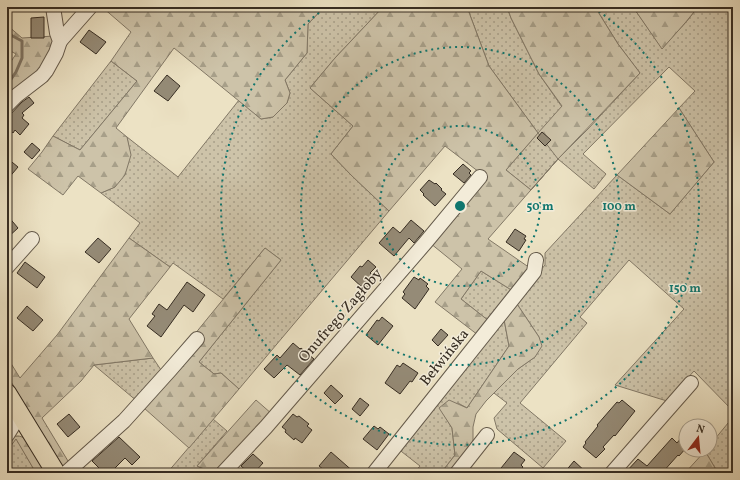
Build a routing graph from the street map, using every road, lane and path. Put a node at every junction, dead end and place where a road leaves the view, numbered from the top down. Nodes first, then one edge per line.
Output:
1 (53, 7) edge
2 (90, 7) edge
3 (60, 41) junction
4 (7, 105) edge
5 (480, 177) dead end
6 (32, 239) dead end
7 (536, 260) dead end
8 (7, 267) edge
9 (197, 339) dead end
10 (691, 383) dead end
11 (7, 393) edge
12 (13, 425) edge
13 (487, 434) dead end
14 (56, 473) edge
15 (66, 473) edge
16 (223, 473) edge
17 (374, 473) edge
18 (457, 473) edge
19 (612, 473) edge

1 - 3 street
2 - 3 street
3 - 4 street
5 - 16 street, Onufrego Zagłoby
6 - 8 street
7 - 17 street, Bełwińska
9 - 15 street
10 - 19 street
11 - 12 main road
12 - 14 main road
13 - 18 street

